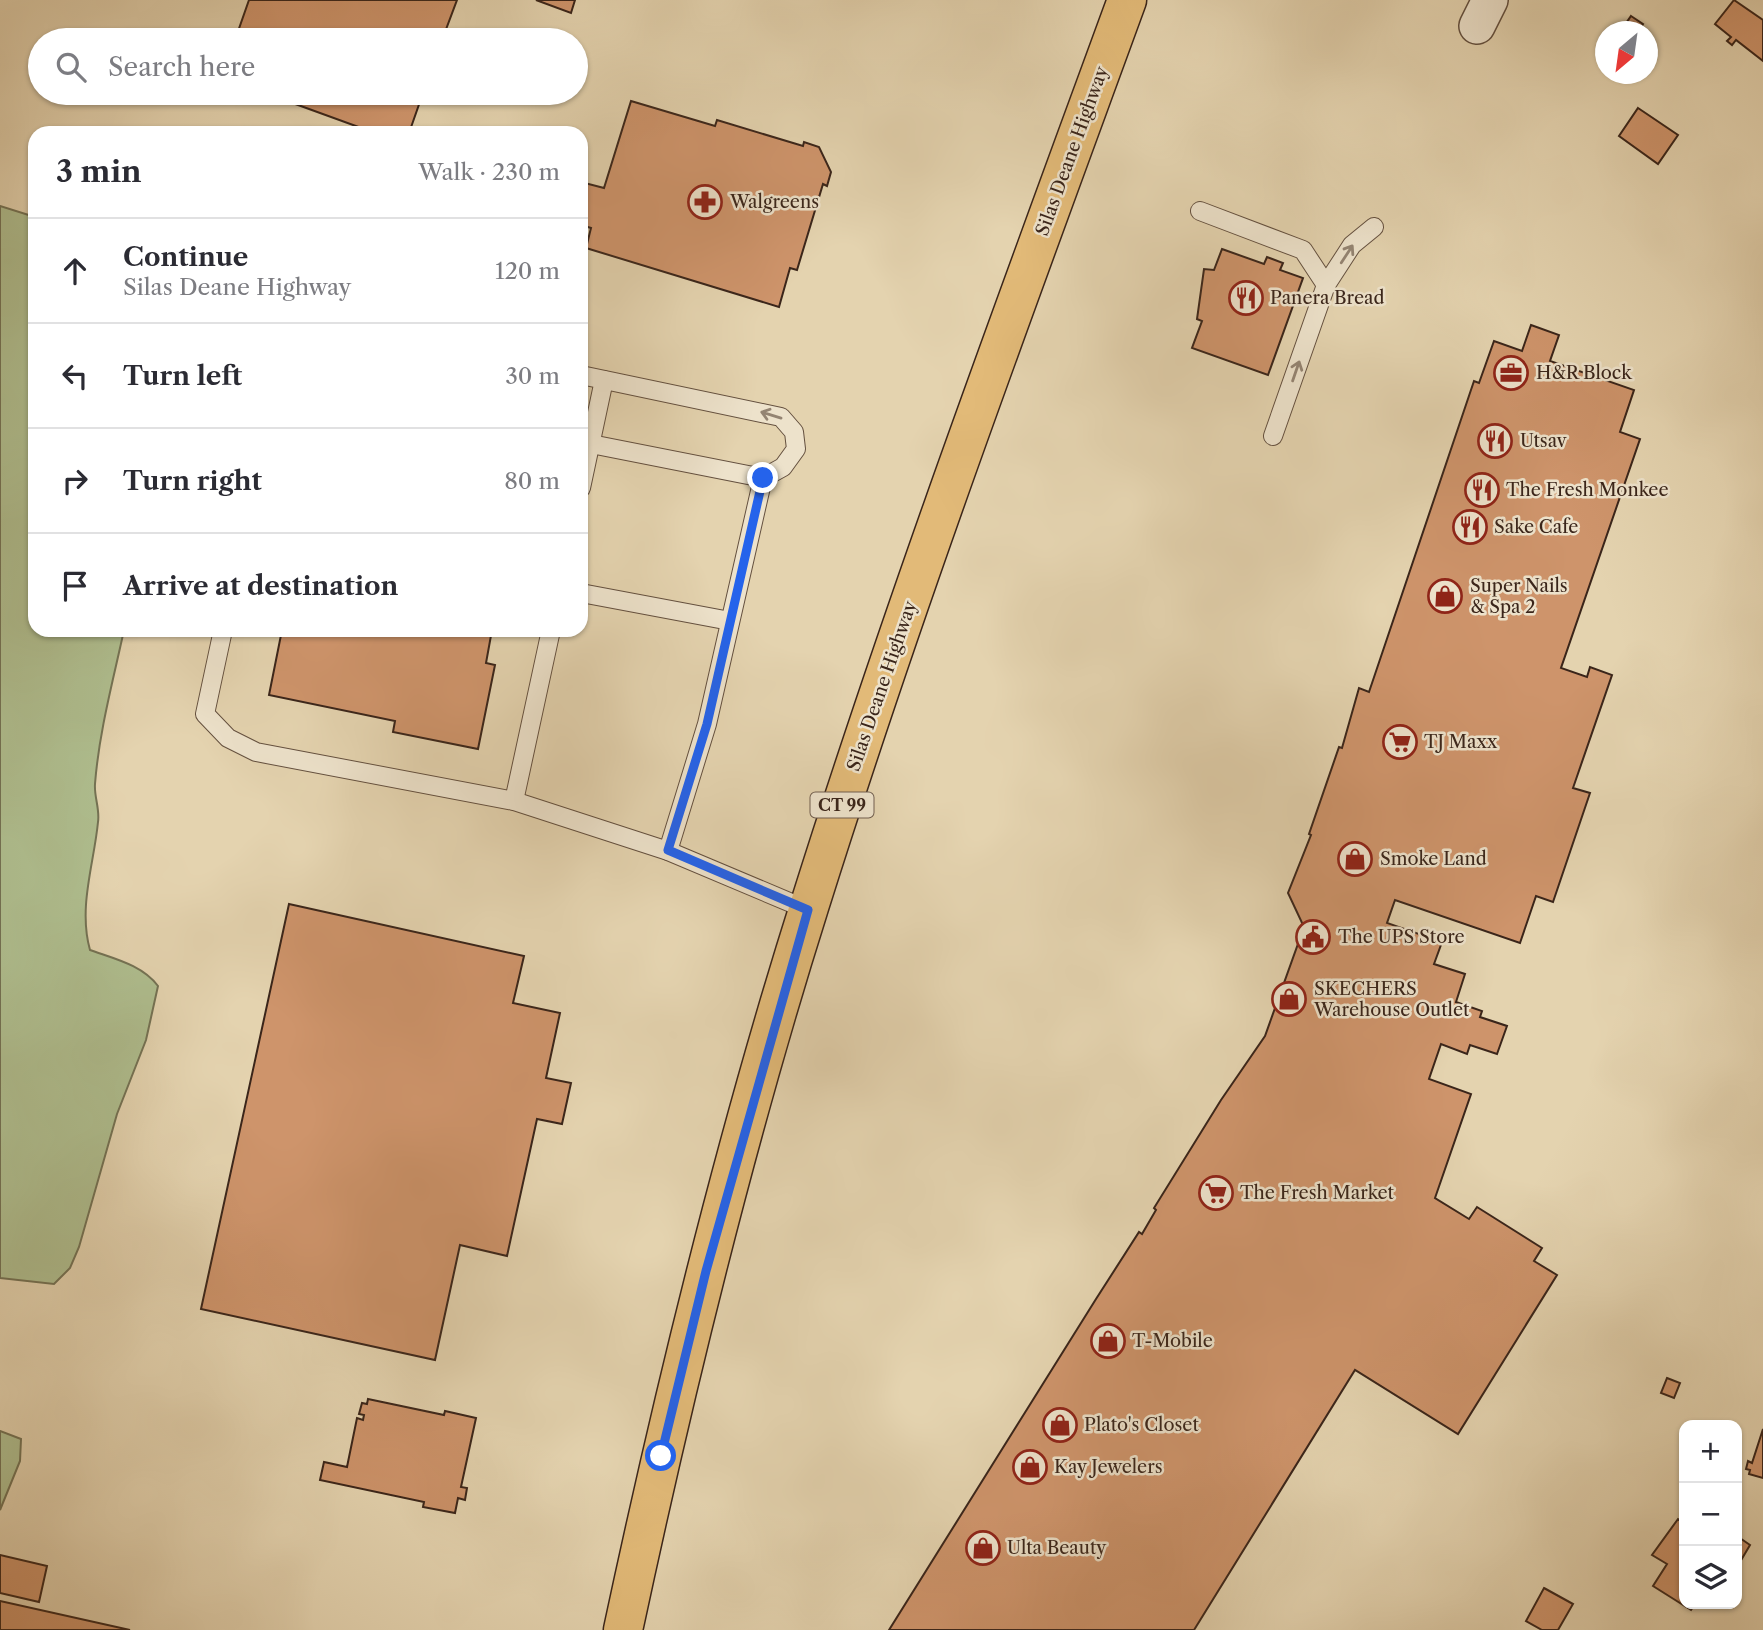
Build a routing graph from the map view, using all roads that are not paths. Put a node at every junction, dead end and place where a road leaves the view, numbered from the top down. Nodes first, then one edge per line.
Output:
1 (1127, 0) edge
2 (1200, 211) dead end
3 (1374, 227) dead end
4 (1326, 285) junction
5 (588, 377) edge
6 (604, 380) junction
7 (1273, 436) dead end
8 (590, 444) junction
9 (588, 454) edge
10 (763, 478) junction
11 (588, 594) edge
12 (730, 621) junction
13 (221, 637) edge
14 (549, 637) edge
15 (514, 801) junction
16 (668, 850) junction
17 (808, 910) junction
18 (623, 1630) edge

1 - 17 main road, Silas Deane Highway / CT 99
2 - 4 lane
4 -> 3 lane
7 -> 4 lane
5 - 6 lane
6 - 8 lane
10 -> 6 lane
8 - 9 lane
8 - 10 lane
10 - 12 lane
11 - 12 lane
12 - 16 lane
13 - 15 lane
14 - 15 lane
15 - 16 lane
16 - 17 lane
17 - 18 main road, Silas Deane Highway / CT 99

